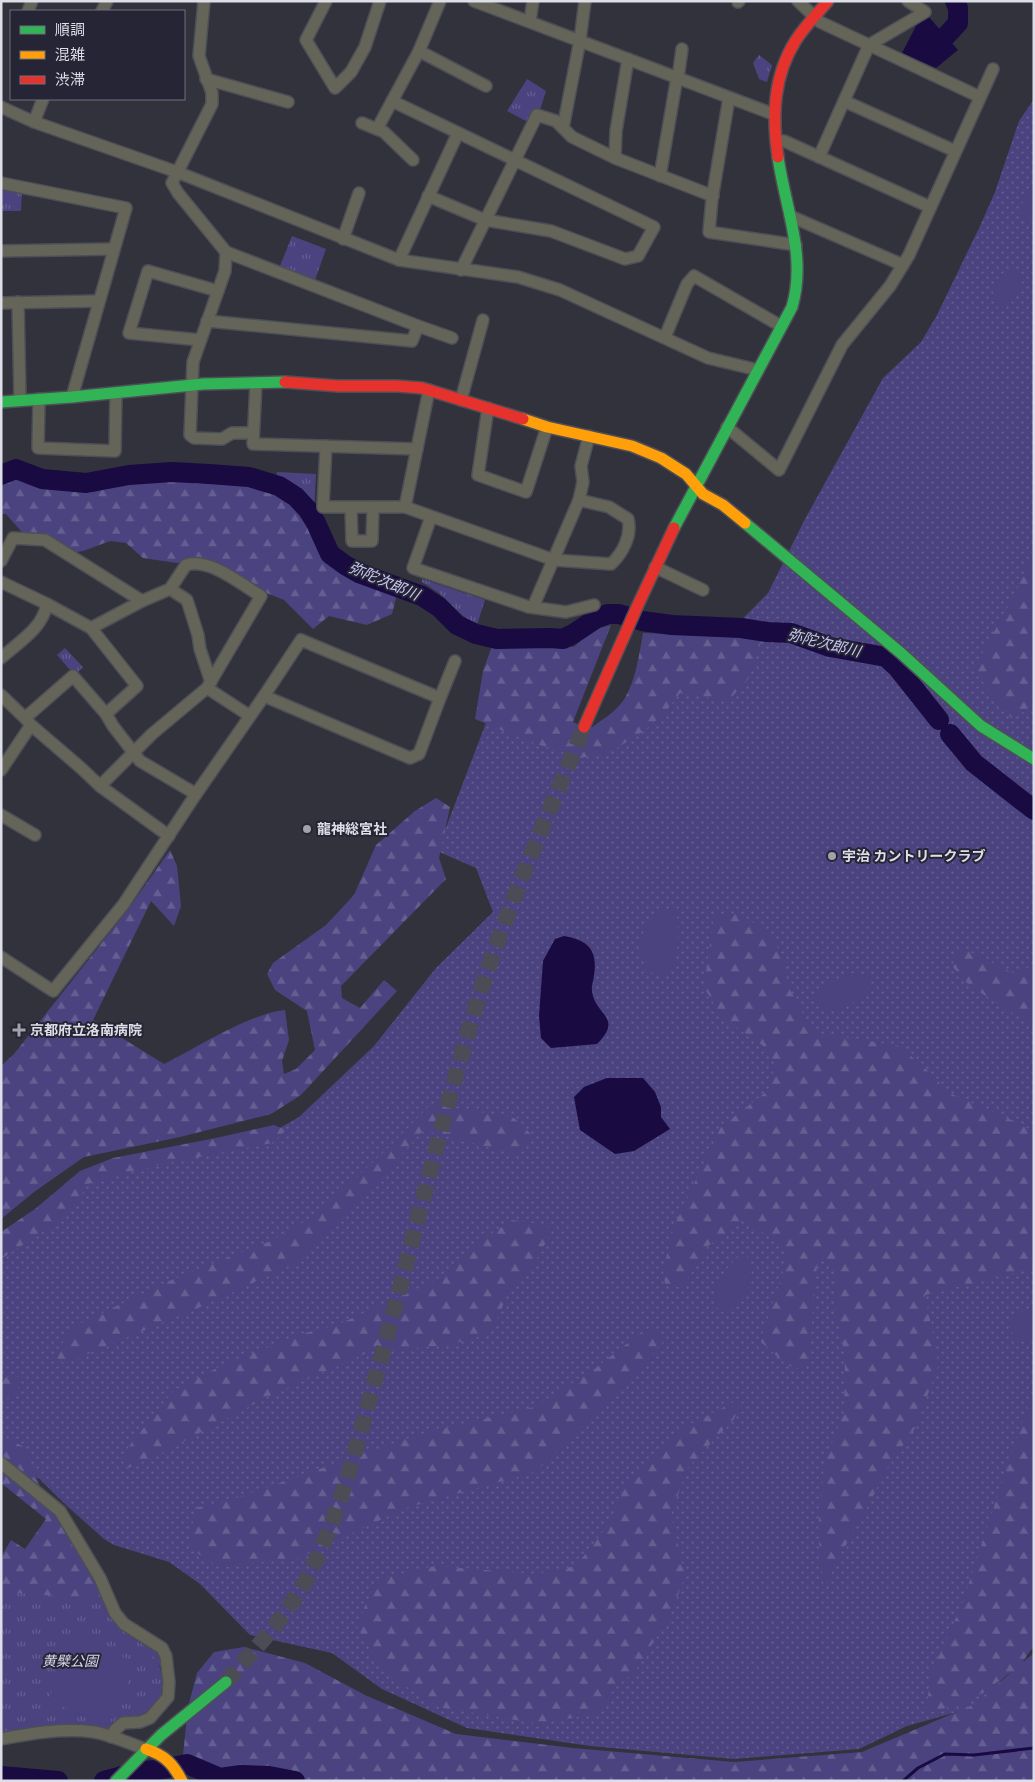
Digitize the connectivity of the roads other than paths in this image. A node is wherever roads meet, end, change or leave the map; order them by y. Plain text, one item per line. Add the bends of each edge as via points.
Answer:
1 (204, 1) edge
2 (326, 1) edge
3 (380, 1) edge
4 (440, 1) edge
5 (533, 1) edge
6 (585, 1) edge
7 (798, 1) edge
8 (828, 1) edge
9 (908, 1) edge
10 (481, 2) edge
11 (815, 17) junction
12 (530, 22) junction
13 (580, 40) junction
14 (869, 45) junction
15 (682, 49) dead end
16 (419, 51) junction
17 (628, 59) junction
18 (993, 69) dead end
19 (677, 78) junction
20 (206, 79) junction
21 (486, 86) dead end
22 (980, 97) junction
23 (729, 98) junction
24 (43, 100) edge
25 (392, 101) junction
26 (844, 101) junction
27 (288, 102) dead end
28 (1, 107) edge
29 (773, 114) junction
30 (34, 122) junction
31 (362, 123) dead end
32 (563, 128) junction
33 (378, 129) junction
34 (458, 133) junction
35 (776, 141) junction
36 (955, 151) junction
37 (819, 157) junction
38 (615, 158) junction
39 (413, 160) dead end
40 (515, 160) junction
41 (177, 172) junction
42 (660, 176) junction
43 (1, 183) edge
44 (359, 193) dead end
45 (428, 196) junction
46 (713, 196) junction
47 (930, 206) junction
48 (790, 216) junction
49 (485, 220) junction
50 (343, 239) junction
51 (796, 245) junction
52 (114, 249) junction
53 (1, 251) edge
54 (226, 252) junction
55 (399, 260) junction
56 (903, 265) junction
57 (461, 270) junction
58 (218, 291) junction
59 (99, 301) junction
60 (18, 302) junction
61 (1, 303) edge
62 (207, 320) junction
63 (483, 320) dead end
64 (418, 326) junction
65 (781, 326) junction
66 (665, 337) junction
67 (452, 338) dead end
68 (200, 340) junction
69 (758, 370) junction
70 (256, 382) junction
71 (190, 384) junction
72 (428, 390) junction
73 (116, 393) junction
74 (72, 397) junction
75 (20, 399) junction
76 (39, 399) junction
77 (461, 400) junction
78 (1, 402) edge
79 (488, 408) junction
80 (547, 427) junction
81 (727, 427) junction
82 (253, 433) junction
83 (589, 436) junction
84 (326, 446) junction
85 (417, 449) junction
86 (696, 485) junction
87 (579, 500) junction
88 (405, 507) junction
89 (351, 508) junction
90 (373, 508) junction
91 (432, 517) junction
92 (554, 560) junction
93 (1, 561) edge
94 (655, 567) junction
95 (1, 582) edge
96 (170, 589) junction
97 (702, 590) dead end
98 (142, 601) junction
99 (47, 604) junction
100 (594, 605) dead end
101 (533, 607) junction
102 (91, 628) junction
103 (1, 658) edge
104 (455, 661) dead end
105 (209, 685) junction
106 (1, 695) edge
107 (264, 696) junction
108 (440, 698) junction
109 (106, 714) junction
110 (250, 716) junction
111 (28, 722) junction
112 (584, 727) tunnel mouth
113 (134, 752) junction
114 (1034, 759) edge
115 (1, 770) edge
116 (100, 786) junction
117 (196, 794) junction
118 (1, 815) edge
119 (35, 835) dead end
120 (169, 836) junction
121 (1, 957) edge
122 (1, 1462) edge
123 (226, 1682) tunnel mouth
124 (111, 1737) junction
125 (1, 1739) edge
126 (146, 1749) junction
127 (116, 1781) edge
128 (182, 1781) edge

1 - 20 street via 199,56
2 - 3 street via 306,40 335,88 351,72 364,47
4 - 16 street
5 - 12 street
6 - 13 street
7 - 11 street
8 - 11 street
9 - 14 street via 925,12
10 - 12 street
11 - 14 street
11 - 29 street via 798,37 783,64 775,91
12 - 13 street
13 - 17 street
13 - 32 street
14 - 22 street
14 - 26 street
15 - 19 street
16 - 21 street
16 - 25 street
17 - 19 street
17 - 38 street via 616,131
18 - 22 street
19 - 23 street
19 - 42 street
20 - 27 street
20 - 41 street via 212,93 212,104
22 - 36 street
23 - 29 street
23 - 46 street
24 - 30 street
25 - 33 street
25 - 34 street
26 - 36 street
26 - 37 street
28 - 30 street
29 - 35 street
30 - 41 street
31 - 33 street
32 - 38 street via 572,137
32 - 40 street via 556,121 537,115
33 - 39 street
34 - 40 street
34 - 45 street
35 - 37 street via 784,141
35 - 48 street
36 - 47 street
37 - 47 street
38 - 42 street
40 - 49 street
40 - 49 street via 654,227 638,256 625,259 550,230
41 - 50 street
41 - 54 street via 172,183 178,193
42 - 46 street
43 - 52 street via 126,208
44 - 50 street
45 - 49 street
45 - 55 street
46 - 51 street via 709,232
47 - 56 street
48 - 51 street
48 - 56 street
49 - 57 street
50 - 55 street
51 - 65 street via 797,293
52 - 53 street
52 - 59 street
54 - 58 street via 225,271
54 - 64 street
55 - 57 street
56 - 81 street via 842,345 779,470
57 - 66 street via 518,277 560,290
58 - 62 street
58 - 68 street via 148,271 129,333
59 - 60 street
59 - 74 street
60 - 61 street
60 - 75 street
62 - 64 street via 412,341
62 - 68 street
63 - 77 street
64 - 67 street
65 - 66 street via 694,276 687,284
65 - 69 street
66 - 69 street via 708,358
68 - 71 street
69 - 81 street
70 - 71 street
70 - 72 street via 397,386
70 - 82 street
71 - 73 street
71 - 82 street via 190,435 222,439 232,433
72 - 77 street
72 - 85 street
73 - 74 street
73 - 76 street via 115,451 38,448
74 - 76 street
75 - 76 street
75 - 78 street
77 - 79 street
79 - 80 street
79 - 80 street via 478,475 526,492
80 - 83 street
81 - 86 street
82 - 84 street via 253,444
83 - 86 street via 632,446 661,458 686,474
83 - 87 street via 581,466 583,482
84 - 85 street
84 - 89 street via 324,506
85 - 88 street
86 - 94 street
86 - 114 street via 703,494 723,505 902,654 981,726
87 - 92 street
87 - 92 street via 609,507 628,519 631,529 619,557 611,564
88 - 90 street
88 - 91 street
89 - 90 street
89 - 90 street via 352,541 372,541
91 - 92 street
91 - 101 street via 413,568
92 - 101 street
93 - 98 street via 14,538 45,540
94 - 97 street
94 - 112 street
95 - 99 street
96 - 98 street
96 - 105 street via 186,600
96 - 105 street via 186,565 193,563 213,567 261,596
98 - 102 street
99 - 102 street
99 - 103 street via 40,623
100 - 101 street via 566,612
102 - 109 street via 138,686
104 - 108 street
105 - 110 street
105 - 113 street
106 - 111 street
107 - 108 street via 300,640
107 - 108 street via 410,758 419,754
107 - 110 street
109 - 111 street via 73,676
109 - 113 street
110 - 117 street
111 - 115 street
111 - 116 street
113 - 116 street
113 - 117 street via 140,760
116 - 120 street
117 - 120 street
118 - 119 street
120 - 121 street via 124,906 54,991
122 - 124 street via 60,1511 100,1578 115,1613 124,1624 162,1648 166,1656 168,1697 150,1718 124,1723
123 - 126 street
124 - 125 street via 71,1730
124 - 126 street
126 - 127 street
126 - 128 street via 170,1760

